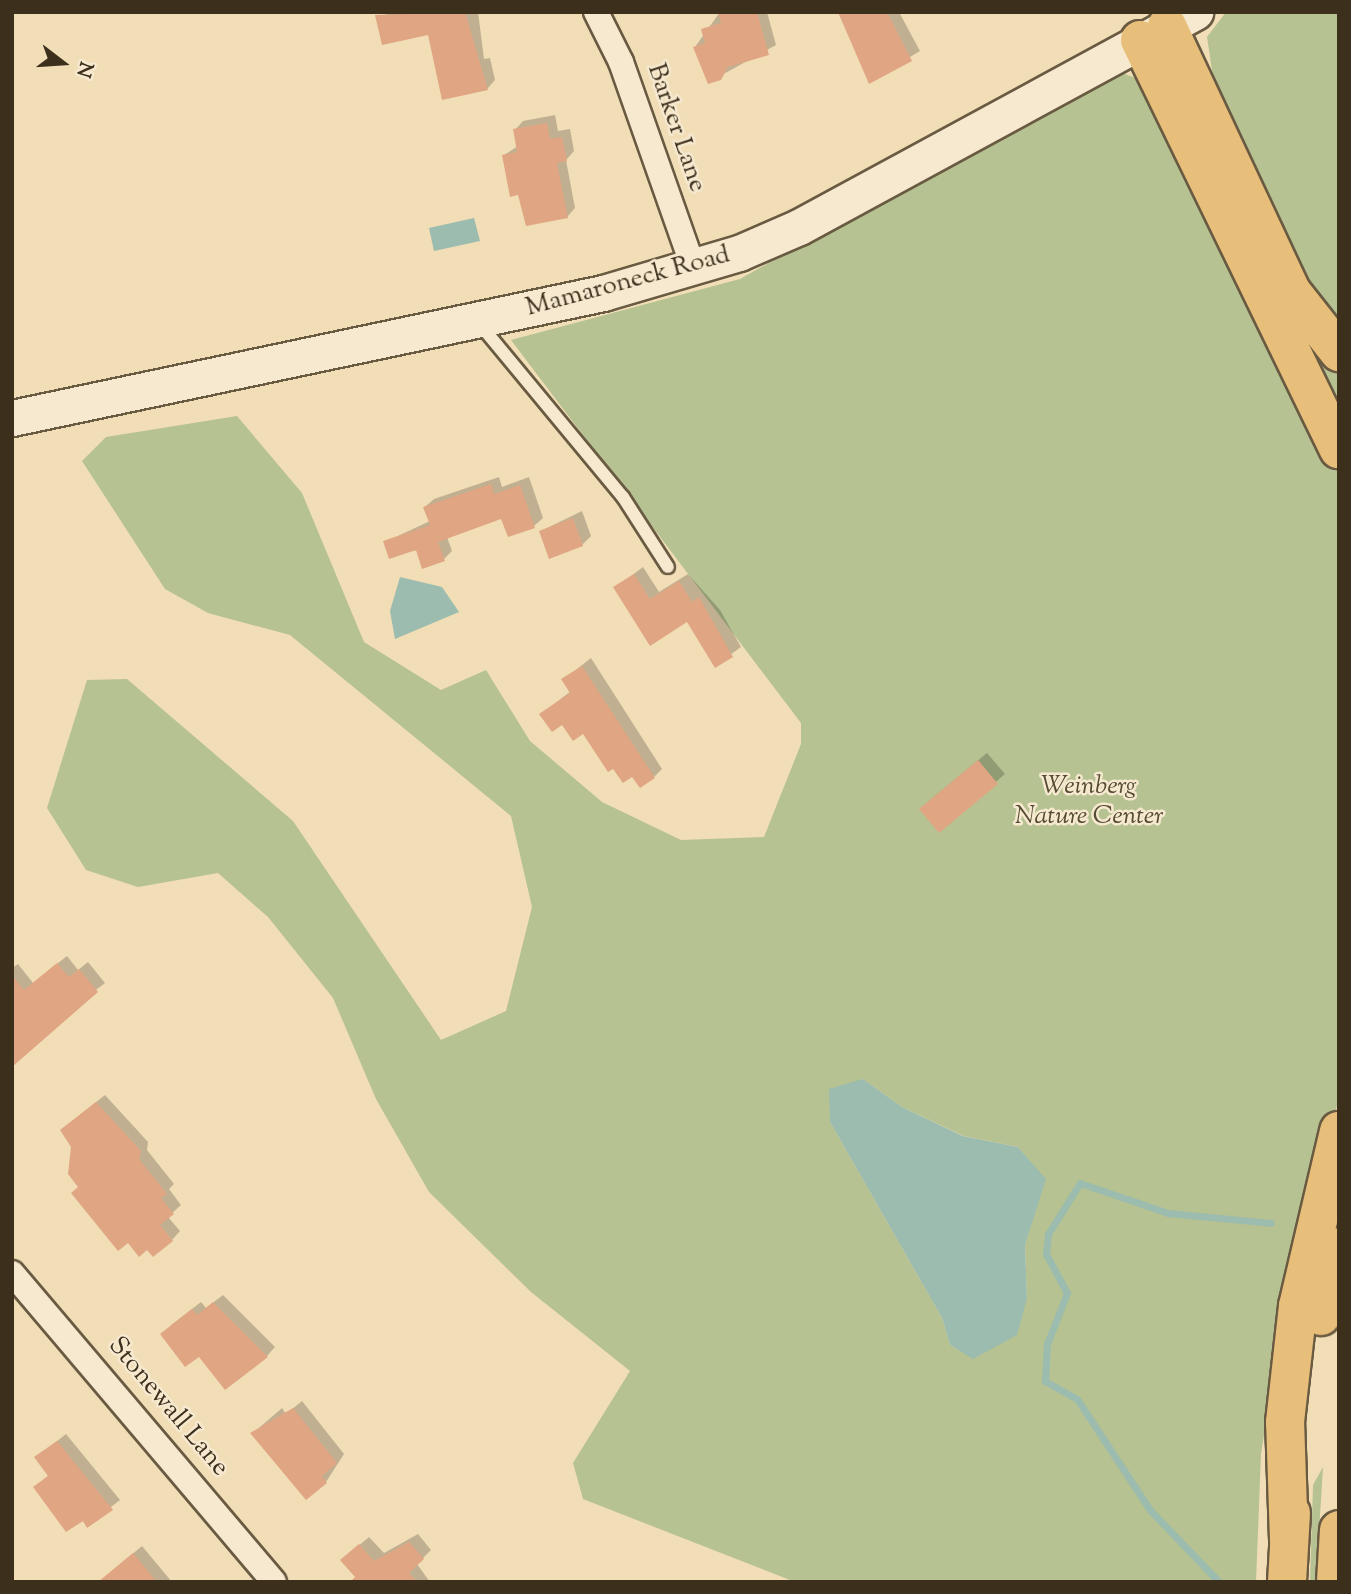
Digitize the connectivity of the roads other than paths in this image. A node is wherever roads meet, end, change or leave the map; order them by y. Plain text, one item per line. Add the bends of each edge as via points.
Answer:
1 (596, 12) edge
2 (1167, 26) edge
3 (693, 267) junction
4 (478, 321) junction
5 (1339, 352) edge
6 (12, 418) edge
7 (1339, 449) edge
8 (668, 567) dead end
9 (1339, 1131) edge
10 (1339, 1247) edge
11 (12, 1273) edge
12 (1339, 1530) edge
13 (1289, 1540) junction
14 (274, 1582) edge
15 (1287, 1582) edge
16 (1336, 1582) edge

1 - 3 street, Barker Lane via 621,62
2 - 3 street, Mamaroneck Road via 799,226
2 - 5 highway via 1296,300
2 - 7 highway
3 - 4 street, Mamaroneck Road
4 - 6 street, Mamaroneck Road
4 - 8 lane via 623,497
9 - 13 highway via 1298,1306 1285,1422
10 - 13 highway via 1310,1369
11 - 14 street, Stonewall Lane
12 - 16 highway
13 - 15 highway

